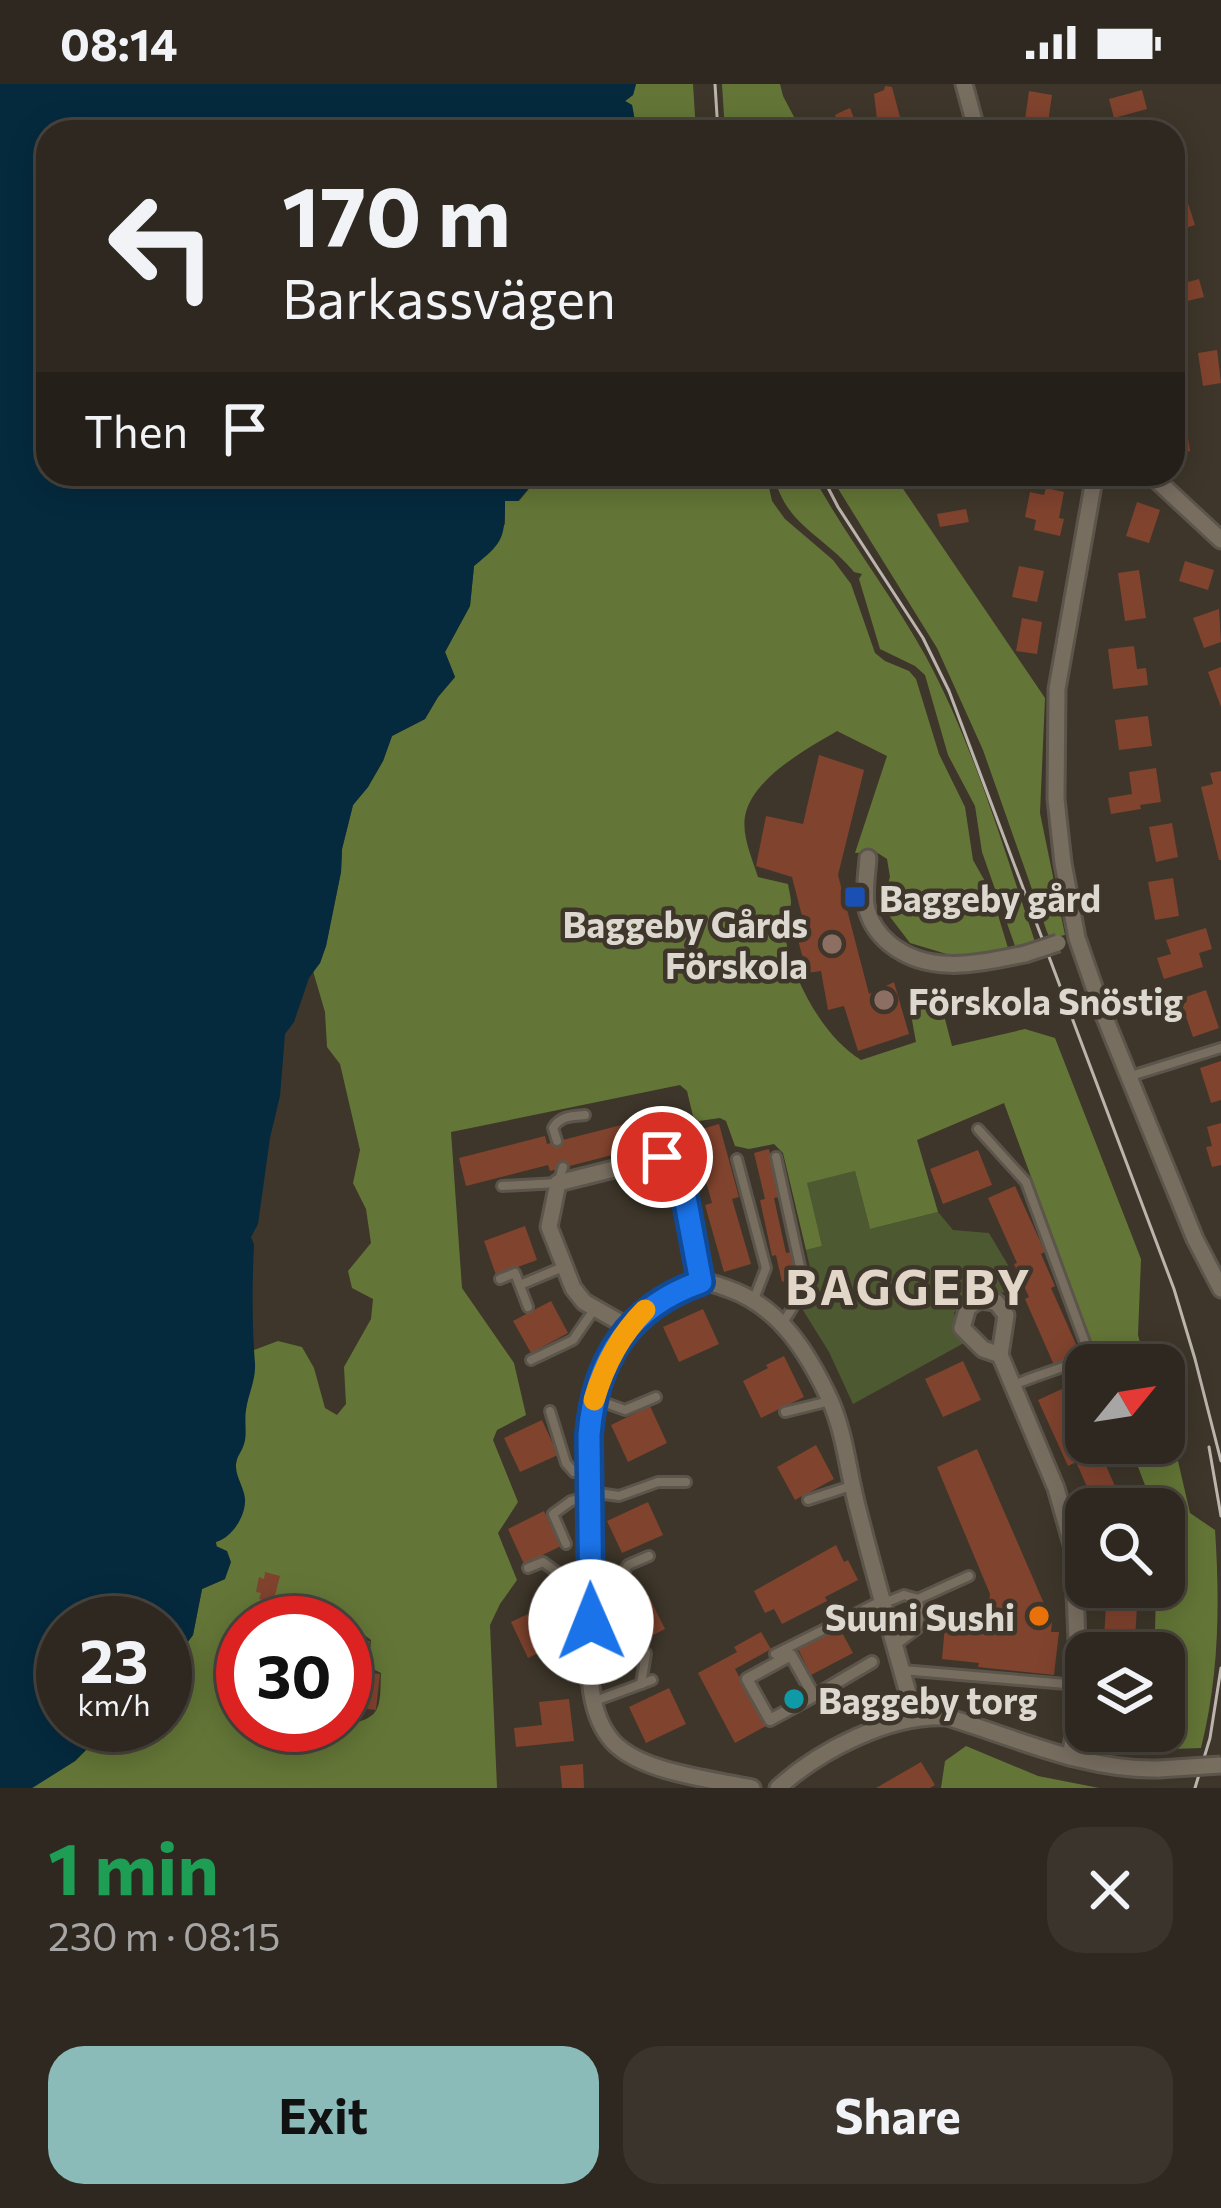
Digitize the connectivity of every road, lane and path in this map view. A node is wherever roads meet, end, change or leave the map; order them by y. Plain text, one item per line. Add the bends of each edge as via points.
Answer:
1 (964, 84) edge
2 (974, 120) edge
3 (1093, 486) edge
4 (1163, 486) edge
5 (1221, 541) edge
6 (868, 858) dead end
7 (1077, 938) junction
8 (1221, 1048) edge
9 (1130, 1077) junction
10 (585, 1115) dead end
11 (978, 1130) dead end
12 (556, 1141) dead end
13 (776, 1157) dead end
14 (737, 1159) dead end
15 (560, 1175) junction
16 (502, 1186) dead end
17 (565, 1267) junction
18 (500, 1279) dead end
19 (701, 1282) junction
20 (520, 1285) junction
21 (1221, 1289) edge
22 (754, 1299) junction
23 (528, 1306) dead end
24 (594, 1309) junction
25 (783, 1324) junction
26 (628, 1327) junction
27 (1000, 1354) dead end
28 (531, 1360) dead end
29 (1013, 1385) junction
30 (656, 1397) dead end
31 (594, 1398) junction
32 (830, 1401) junction
33 (550, 1411) dead end
34 (785, 1412) dead end
35 (588, 1473) junction
36 (686, 1482) dead end
37 (851, 1486) junction
38 (588, 1495) junction
39 (808, 1500) dead end
40 (566, 1544) dead end
41 (649, 1556) dead end
42 (528, 1568) dead end
43 (591, 1573) junction
44 (969, 1576) dead end
45 (561, 1583) junction
46 (613, 1592) junction
47 (591, 1596) junction
48 (627, 1598) dead end
49 (918, 1599) junction
50 (881, 1601) junction
51 (567, 1622) dead end
52 (1078, 1632) edge
53 (896, 1645) junction
54 (646, 1653) dead end
55 (775, 1654) dead end
56 (872, 1662) dead end
57 (902, 1670) junction
58 (652, 1680) dead end
59 (641, 1684) junction
60 (1065, 1684) edge
61 (814, 1696) junction
62 (593, 1701) junction
63 (914, 1718) junction
64 (1071, 1752) edge
65 (1070, 1757) junction
66 (1221, 1766) edge
67 (752, 1788) edge
68 (778, 1788) edge

1 - 2 street
3 - 7 street via 1054,746
4 - 5 street
6 - 7 street, bridge via 865,901 878,932 929,964 1025,954
7 - 9 street
8 - 9 lane
9 - 21 street
10 - 12 lane via 556,1122
11 - 29 lane via 1026,1182 1090,1356
13 - 25 lane via 803,1280
14 - 22 lane via 766,1268
15 - 16 lane
15 - 17 street via 548,1218
15 - 19 street via 662,1157 674,1162
17 - 20 lane
17 - 24 street
18 - 20 lane via 515,1273
19 - 22 street
19 - 26 street via 647,1308
20 - 23 lane
22 - 25 street
24 - 26 street
24 - 28 lane via 573,1340
25 - 32 street
26 - 31 street
27 - 29 street
29 - 52 street via 1071,1540
30 - 31 lane via 626,1410
31 - 35 street
32 - 34 lane
32 - 37 street
33 - 35 lane via 566,1463
35 - 38 street
36 - 38 lane
37 - 39 lane
37 - 50 street
38 - 40 lane via 553,1514
38 - 43 street
41 - 46 lane via 628,1565
42 - 45 lane via 543,1562
43 - 45 lane
43 - 47 street
44 - 49 lane
45 - 51 lane
46 - 47 lane
46 - 48 lane
47 - 62 street
49 - 50 lane
49 - 53 lane via 917,1629
50 - 53 street
50 - 55 lane
53 - 57 street
54 - 59 lane
56 - 61 street
57 - 60 lane
57 - 63 street
58 - 59 lane
59 - 62 lane
61 - 61 street via 770,1720 747,1679 791,1655
62 - 67 street via 627,1756
63 - 65 street via 947,1717
63 - 68 street via 847,1744
64 - 65 street
65 - 66 street, bridge via 1116,1767

